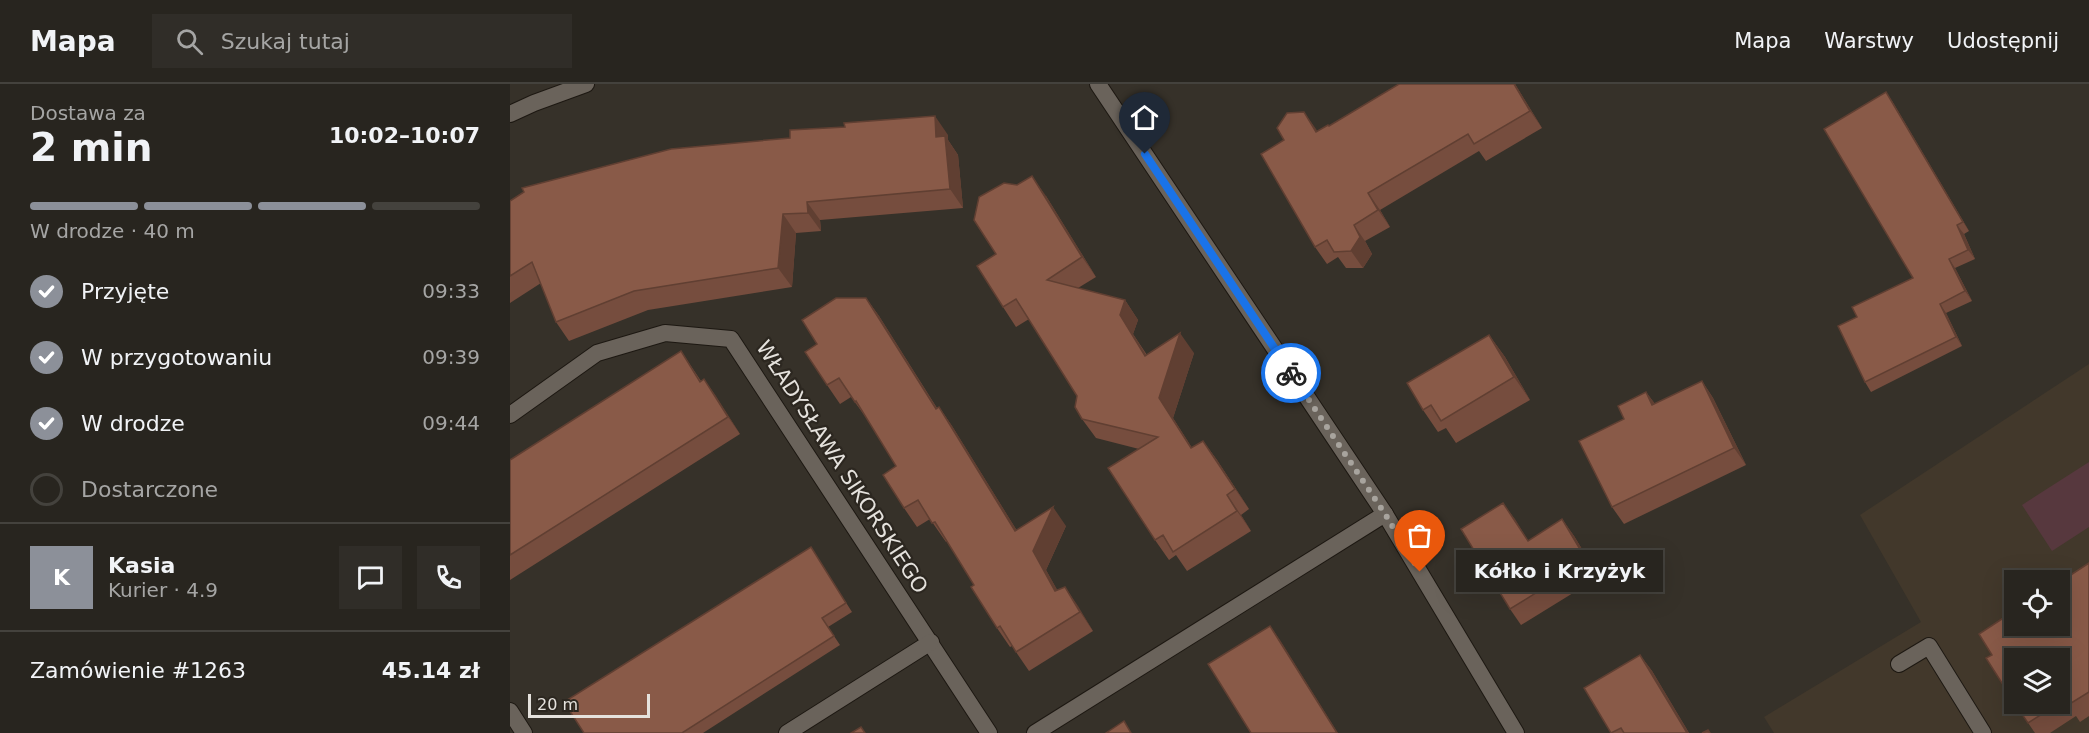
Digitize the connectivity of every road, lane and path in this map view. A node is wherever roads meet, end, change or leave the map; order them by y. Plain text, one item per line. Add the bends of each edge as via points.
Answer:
1 (586, 84) edge
2 (1098, 84) edge
3 (510, 114) edge
4 (510, 415) edge
5 (1385, 514) junction
6 (931, 642) junction
7 (1899, 664) dead end
8 (510, 711) edge
9 (524, 733) edge
10 (787, 733) edge
11 (989, 733) edge
12 (1035, 733) edge
13 (1516, 733) edge
14 (1983, 733) edge

1 - 3 street
2 - 5 street
4 - 6 street, WŁADYSŁAWA SIKORSKIEGO via 597,353 665,333 731,339
5 - 12 street
5 - 13 street
6 - 10 street
6 - 11 street, WŁADYSŁAWA SIKORSKIEGO
7 - 14 street via 1929,646
8 - 9 street

